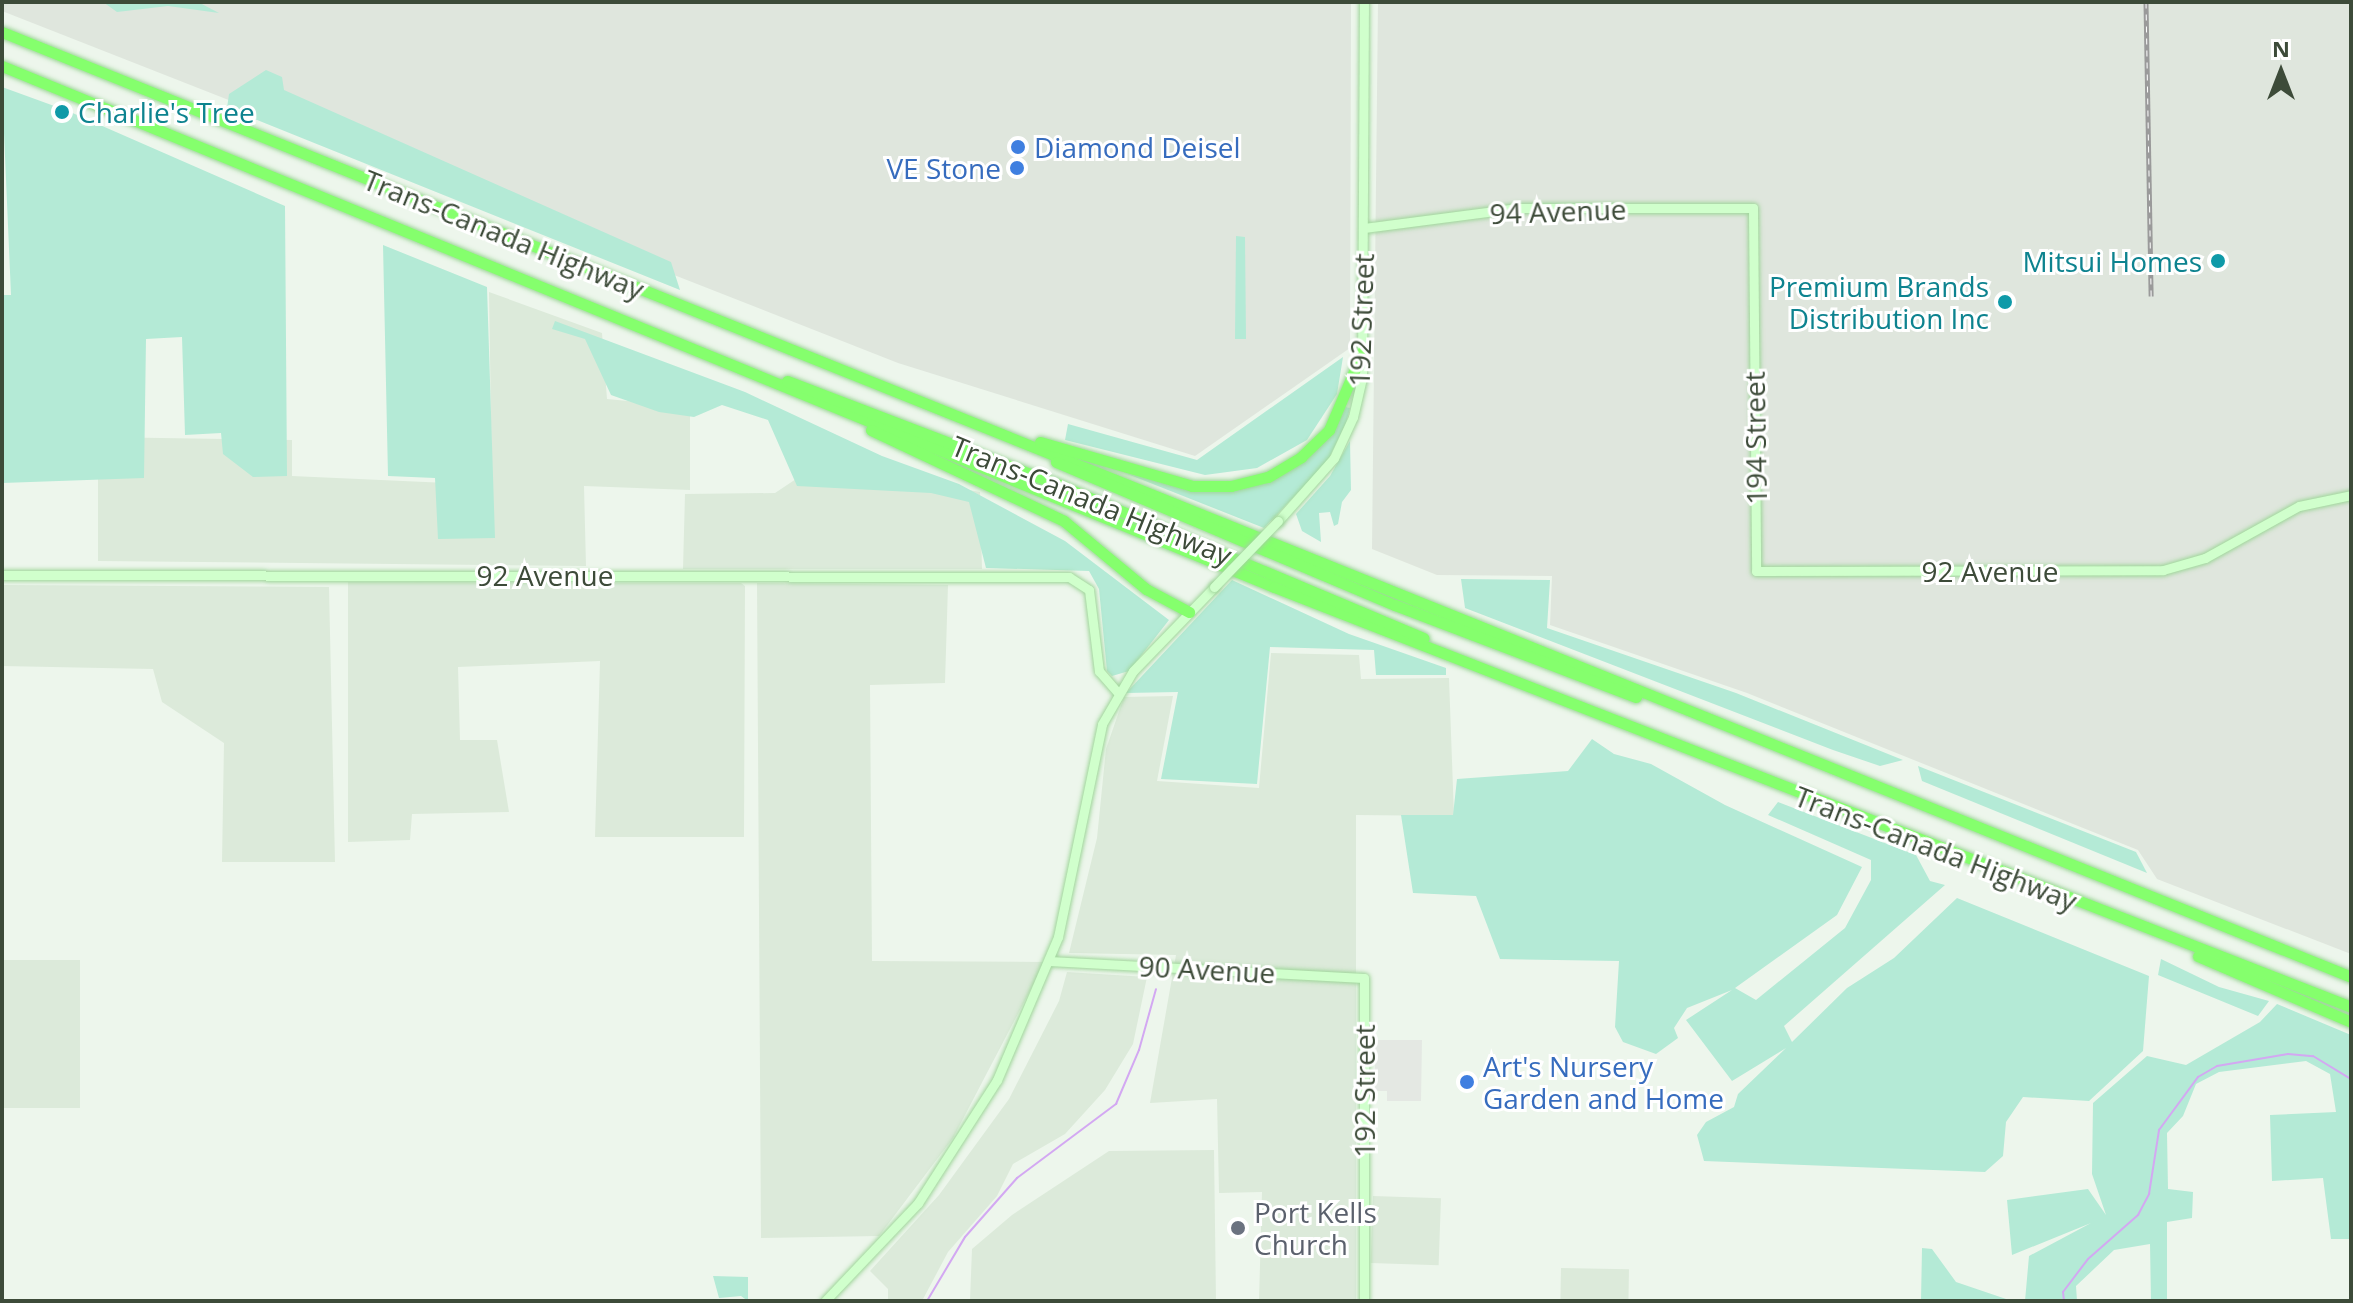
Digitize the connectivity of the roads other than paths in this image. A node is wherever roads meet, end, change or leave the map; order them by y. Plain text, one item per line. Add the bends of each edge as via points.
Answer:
1 (1364, 2) edge
2 (2, 32) edge
3 (2, 66) edge
4 (1753, 208) joint
5 (1364, 228) junction
6 (655, 333) junction
7 (1364, 348) junction
8 (840, 411) junction
9 (973, 423) junction
10 (2351, 495) edge
11 (1756, 571) joint
12 (2, 575) edge
13 (1189, 612) junction
14 (1523, 683) junction
15 (1117, 692) junction
16 (2125, 922) junction
17 (1049, 961) junction
18 (2351, 977) edge
19 (1364, 978) joint
20 (2351, 1007) edge
21 (2351, 1022) edge
22 (825, 1301) edge
23 (1364, 1301) edge

1 - 5 street, 192 Street
2 - 9 highway, Trans-Canada Highway
3 - 6 highway, Trans-Canada Highway
4 - 5 street, 94 Avenue via 1518,208
4 - 11 street, 194 Street
5 - 7 street, 192 Street
6 - 8 highway, Trans-Canada Highway
6 - 14 highway, Trans-Canada Highway via 1064,487
7 - 9 highway via 1329,430 1301,457 1268,477 1231,486 1192,486
7 - 13 street, 192 Street, bridge via 1359,399 1345,439 1319,477
8 - 13 highway via 1064,521 1146,589
8 - 14 highway, Trans-Canada Highway
9 - 18 highway, Trans-Canada Highway
10 - 11 street, 92 Avenue via 2299,506 2187,565 2148,571
12 - 15 street, 92 Avenue via 1069,577 1086,583 1099,671
13 - 15 street, 192 Street
14 - 16 highway, Trans-Canada Highway
15 - 17 street, 192 Street via 1097,736 1069,896
16 - 20 highway, Trans-Canada Highway
16 - 21 highway
17 - 19 street, 90 Avenue
17 - 22 street, 192 Street via 1016,1043 954,1152 904,1219
19 - 23 street, 192 Street

